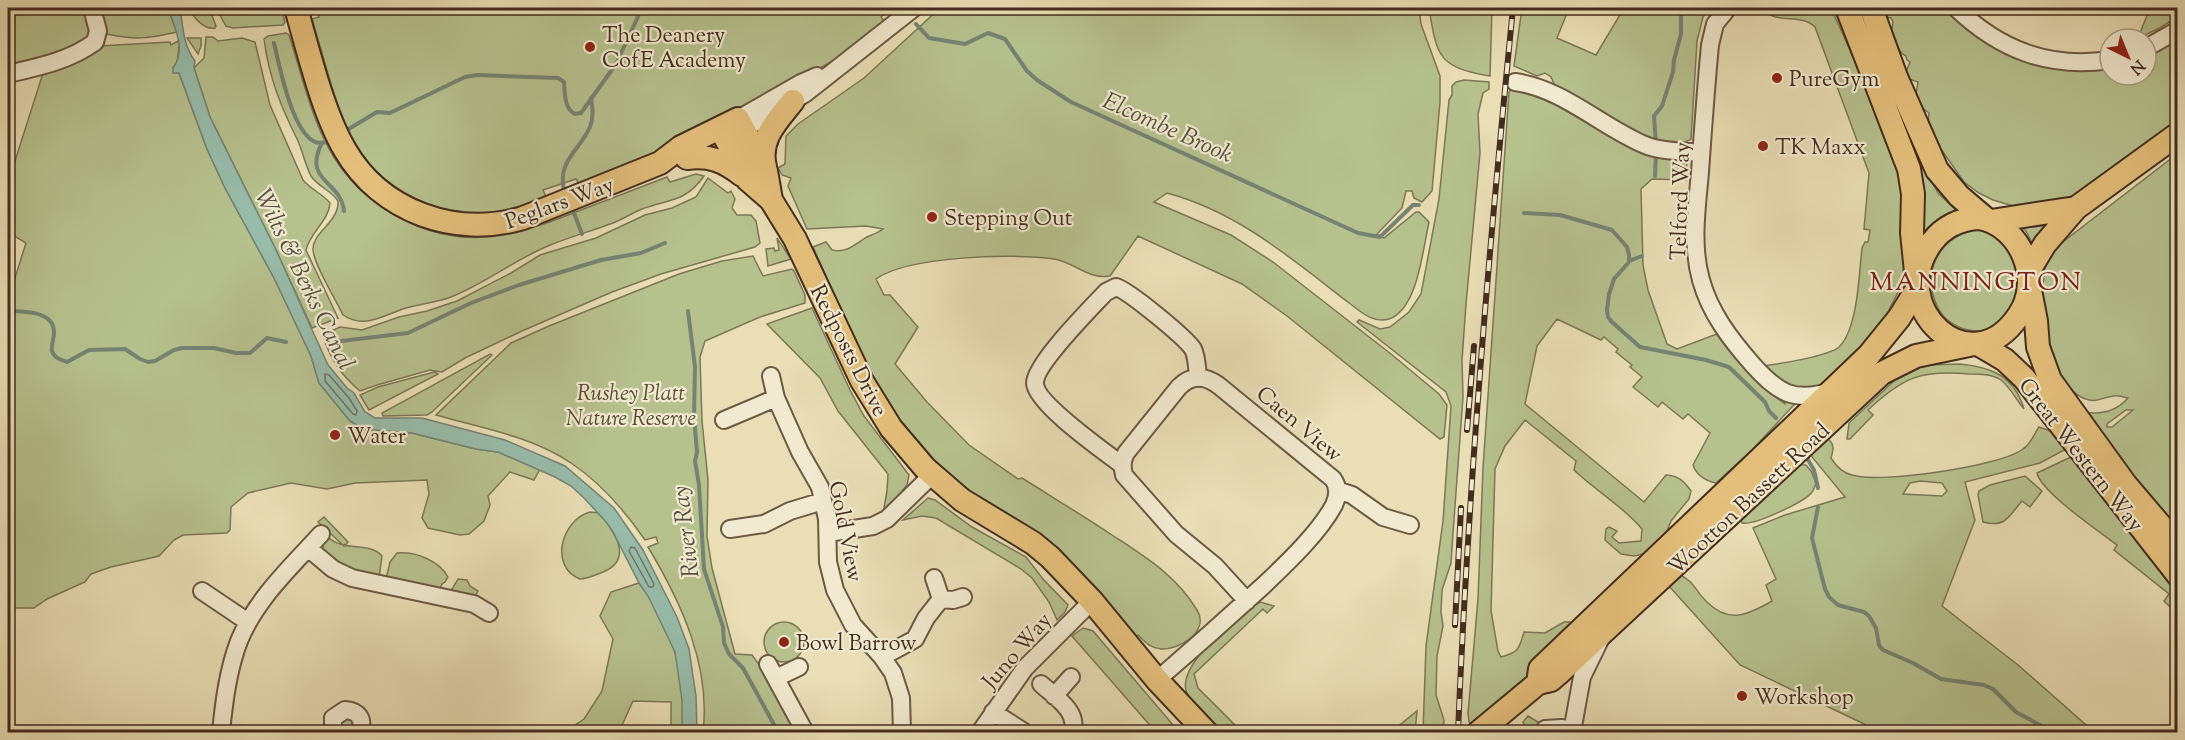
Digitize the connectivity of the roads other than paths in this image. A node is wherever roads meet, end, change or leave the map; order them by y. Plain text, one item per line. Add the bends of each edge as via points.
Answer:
1 (92, 8) edge
2 (296, 8) edge
3 (914, 8) edge
4 (1728, 8) edge
5 (1838, 8) edge
6 (1847, 8) edge
7 (1871, 8) edge
8 (1956, 8) edge
9 (2178, 30) edge
10 (2158, 41) edge
11 (1860, 45) junction
12 (2098, 61) edge
13 (834, 69) junction
14 (8, 74) edge
15 (1515, 82) dead end
16 (794, 101) junction
17 (732, 129) junction
18 (2178, 134) edge
19 (1701, 153) junction
20 (687, 158) junction
21 (660, 163) junction
22 (757, 175) junction
23 (2076, 208) junction
24 (1988, 220) junction
25 (2028, 278) junction
26 (1917, 285) junction
27 (1976, 344) junction
28 (771, 376) dead end
29 (1198, 377) junction
30 (1834, 390) junction
31 (776, 398) junction
32 (727, 414) dead end
33 (1122, 465) junction
34 (932, 474) junction
35 (1337, 490) junction
36 (823, 501) junction
37 (1410, 525) dead end
38 (730, 529) dead end
39 (828, 533) junction
40 (321, 534) dead end
41 (2178, 546) edge
42 (308, 548) junction
43 (2178, 575) edge
44 (934, 578) dead end
45 (212, 593) dead end
46 (963, 597) dead end
47 (941, 599) junction
48 (1092, 601) junction
49 (1247, 601) junction
50 (489, 613) dead end
51 (248, 622) junction
52 (1605, 632) junction
53 (882, 657) junction
54 (799, 667) dead end
55 (1071, 677) dead end
56 (1157, 680) junction
57 (1538, 683) junction
58 (1041, 684) dead end
59 (1054, 696) junction
60 (993, 712) junction
61 (221, 732) edge
62 (333, 732) edge
63 (360, 732) edge
64 (805, 732) edge
65 (902, 732) edge
66 (980, 732) edge
67 (1023, 732) edge
68 (1072, 732) edge
69 (1206, 732) edge
70 (1479, 732) edge
71 (1546, 732) edge
72 (1572, 732) edge

1 - 14 street via 98,31 95,42 58,61
2 - 21 main road, Peglars Way via 334,130 344,150 378,189 425,216 470,226 513,221
3 - 13 street
4 - 19 street, Telford Way via 1717,19 1711,38
5 - 11 street
6 - 11 main road
7 - 24 main road via 1937,170 1959,196
8 - 12 street via 1995,39 2020,51 2065,62
9 - 10 street
11 - 26 main road via 1909,169
13 - 16 street
13 - 17 street via 801,83
15 - 19 street via 1551,92 1640,142 1656,148
16 - 17 street
16 - 22 main road via 766,137
17 - 20 main road, Peglars Way
17 - 21 main road, Peglars Way via 678,149
17 - 22 main road, Redposts Drive
18 - 23 main road
19 - 30 street, Telford Way via 1696,247 1701,279 1712,308 1731,339 1781,392 1804,397
20 - 21 main road, Peglars Way
20 - 22 main road via 716,158
22 - 34 main road, Redposts Drive via 802,253 875,405
23 - 24 main road
23 - 25 main road via 2045,244
24 - 25 main road via 2015,239 2023,253
24 - 26 main road via 1962,221 1940,233 1925,252
25 - 27 main road via 2026,302 2013,324 1998,337
25 - 41 main road, Great Western Way via 2038,347 2050,380 2126,485
26 - 27 main road via 1923,309 1939,331 1954,340
26 - 30 main road, Wootton Bassett Road via 1883,339
27 - 43 main road, Great Western Way via 2005,360 2024,378
27 - 52 main road, Wootton Bassett Road via 1916,356 1882,373
28 - 31 street, Gold View
29 - 33 street via 1179,387 1126,453
29 - 33 street via 1195,354 1187,342 1132,296 1116,287 1106,291 1039,370 1035,382 1052,409
29 - 35 street, Caen View via 1210,379 1243,405 1333,479
30 - 57 main road, Wootton Bassett Road via 1540,669
31 - 32 street
31 - 36 street, Gold View
33 - 49 street via 1124,475 1165,522 1215,566
34 - 39 street via 883,522
34 - 48 main road, Redposts Drive via 974,508 1039,547
35 - 37 street via 1352,495 1383,516
35 - 49 street, Caen View via 1328,514 1294,556
36 - 38 street via 764,524
36 - 39 street, Gold View
39 - 53 street, Gold View via 828,562 838,598 853,626
40 - 42 street
42 - 50 street via 333,569 352,578 480,599
42 - 51 street via 274,585
44 - 47 street
45 - 51 street
46 - 47 street
47 - 53 street via 915,639
48 - 56 main road, Redposts Drive
48 - 60 street, Juno Way via 1035,657
49 - 56 street, Caen View
51 - 61 street via 235,652
52 - 57 main road, Wootton Bassett Road via 1551,680
52 - 72 street via 1582,677
53 - 65 street, Gold View via 899,690
54 - 64 street via 772,671
55 - 59 street
56 - 69 main road, Redposts Drive
57 - 70 main road, Wootton Bassett Road
58 - 59 street
59 - 68 street via 1072,715
60 - 66 street, Juno Way
60 - 67 street
62 - 63 street via 333,718 352,710 361,717
71 - 72 street via 1545,729 1562,728

